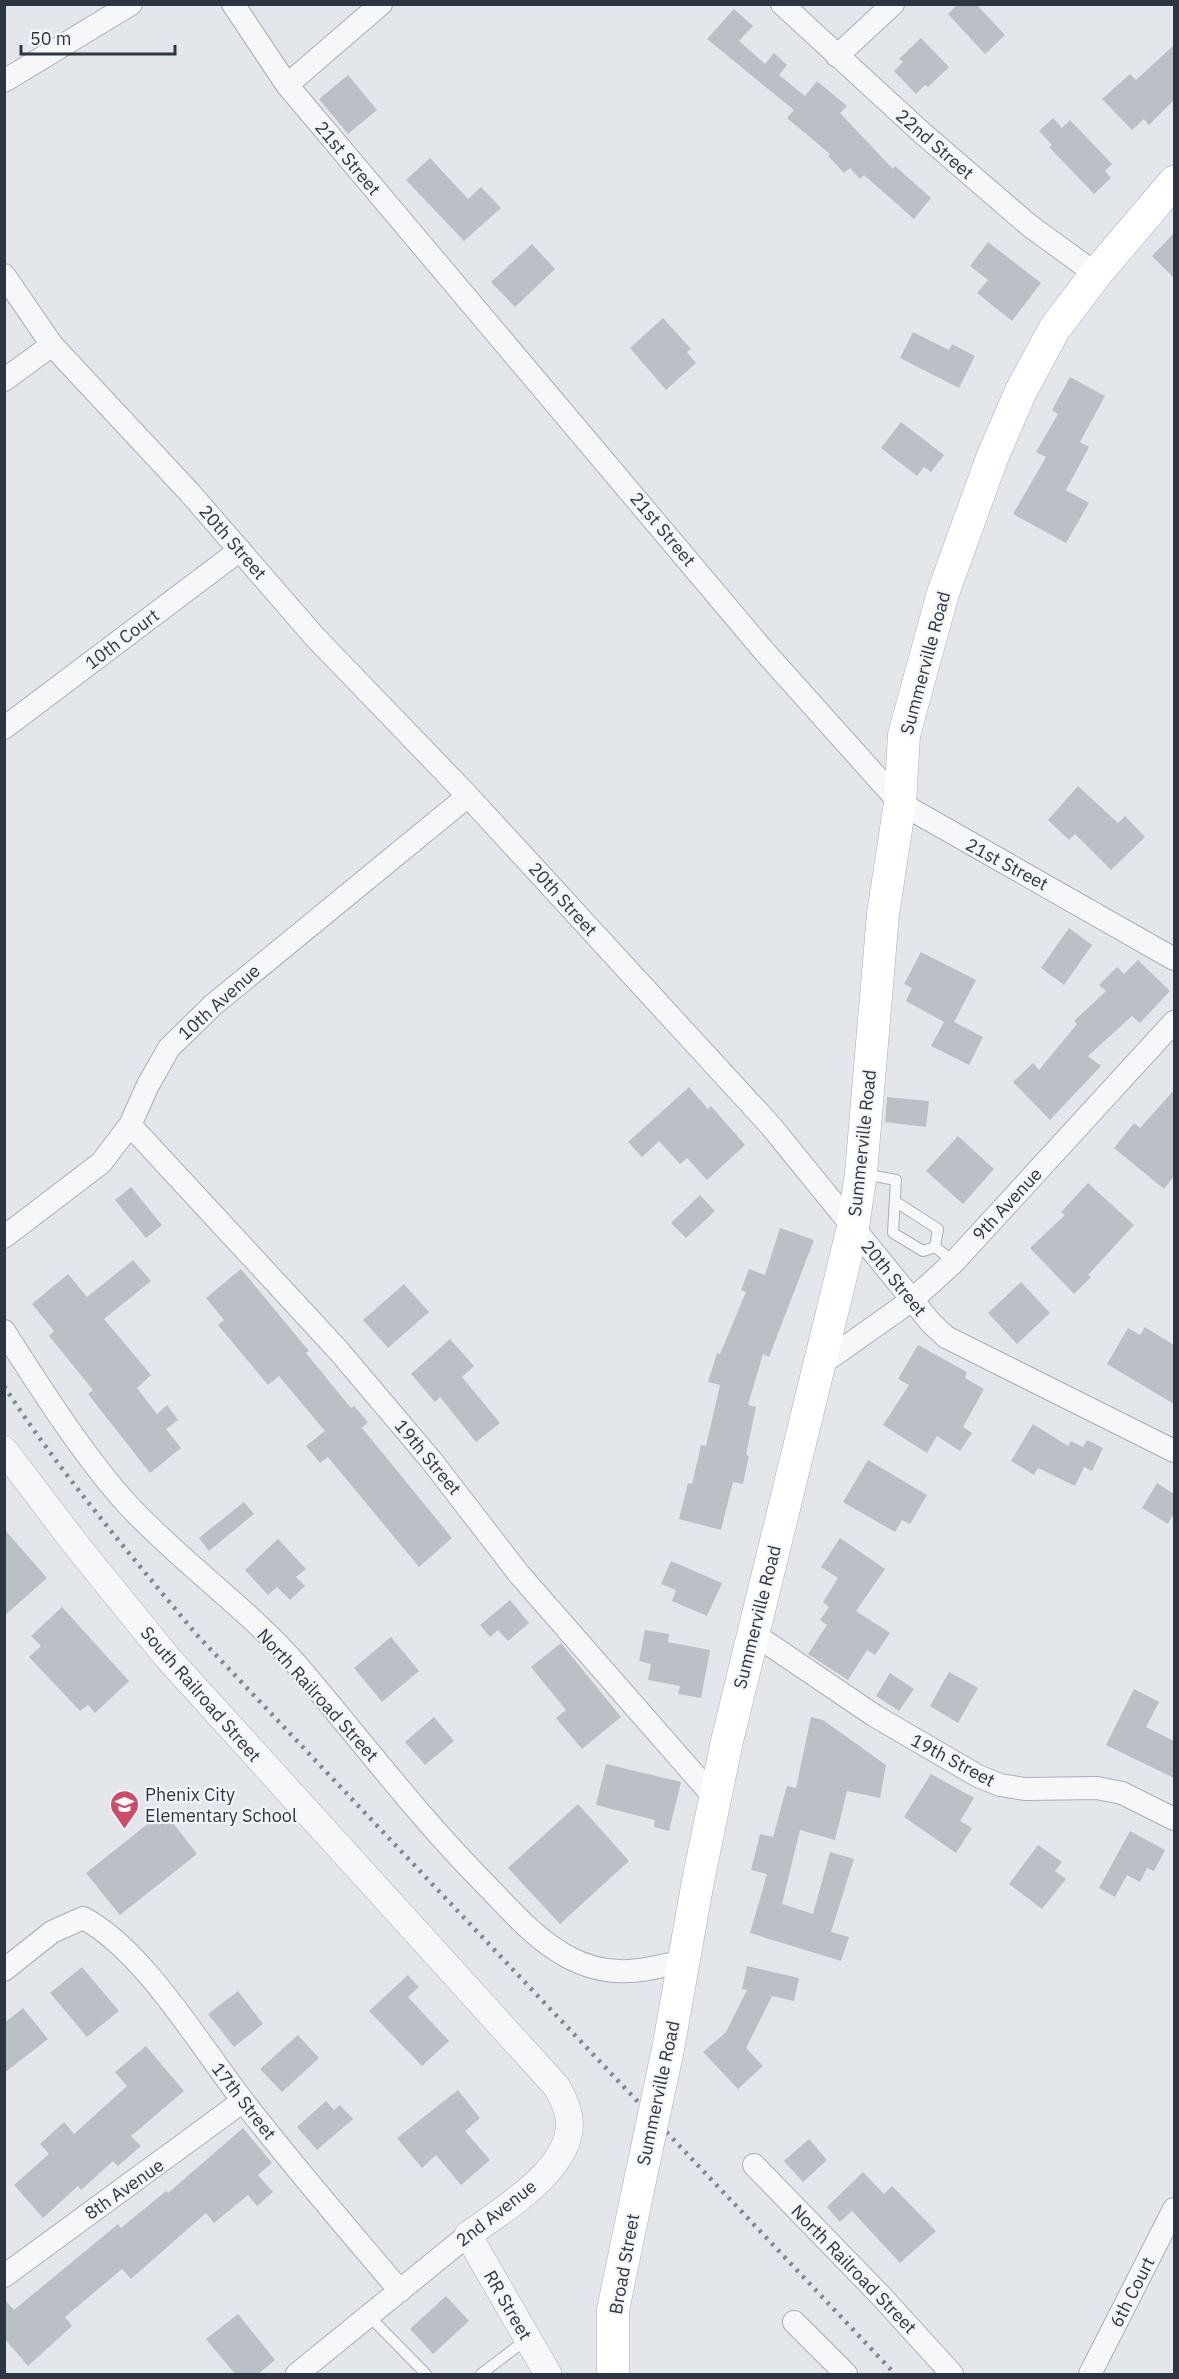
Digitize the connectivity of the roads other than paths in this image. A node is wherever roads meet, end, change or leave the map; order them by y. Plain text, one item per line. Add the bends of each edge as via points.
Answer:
1 (131, 4) edge
2 (233, 4) edge
3 (381, 4) edge
4 (782, 4) edge
5 (893, 4) edge
6 (837, 56) junction
7 (4, 81) edge
8 (287, 85) junction
9 (1174, 182) edge
10 (1096, 274) junction
11 (4, 275) edge
12 (52, 345) junction
13 (4, 380) edge
14 (240, 550) junction
15 (4, 728) edge
16 (468, 796) junction
17 (900, 803) junction
18 (1174, 958) edge
19 (1174, 1022) edge
20 (130, 1125) junction
21 (861, 1173) junction
22 (896, 1202) junction
23 (853, 1227) junction
24 (4, 1237) edge
25 (935, 1247) junction
26 (954, 1262) junction
27 (912, 1300) junction
28 (4, 1331) edge
29 (820, 1365) junction
30 (4, 1450) edge
31 (1174, 1451) edge
32 (754, 1634) junction
33 (714, 1797) junction
34 (1174, 1819) edge
35 (683, 1961) junction
36 (4, 1970) edge
37 (558, 2087) joint
38 (243, 2101) junction
39 (754, 2165) dead end
40 (638, 2190) joint
41 (1174, 2209) edge
42 (468, 2235) junction
43 (4, 2276) edge
44 (400, 2291) junction
45 (369, 2316) junction
46 (794, 2322) dead end
47 (528, 2339) junction
48 (297, 2374) edge
49 (426, 2374) edge
50 (481, 2374) edge
51 (548, 2374) edge
52 (613, 2374) edge
53 (846, 2374) edge
54 (952, 2374) edge
55 (1090, 2374) edge

1 - 7 street
2 - 8 street, 21st Street
3 - 8 street
4 - 6 street, 22nd Street
5 - 6 street
6 - 10 street, 22nd Street via 1030,226
8 - 17 street, 21st Street via 764,651
9 - 10 main road, Summerville Road
10 - 17 main road, Summerville Road via 1055,328 1021,391 992,458 922,664 904,735
11 - 12 street, 20th Street
12 - 13 street
12 - 14 street, 20th Street
14 - 15 street, 10th Court
14 - 16 street, 20th Street via 354,680
16 - 20 street, 10th Avenue via 213,1005 169,1048
16 - 23 street, 20th Street via 770,1125
17 - 18 street, 21st Street
17 - 21 main road, Summerville Road via 883,914
19 - 26 street, 9th Avenue
20 - 24 street, 10th Avenue via 101,1163
20 - 33 street, 19th Street via 338,1350 438,1468 519,1574
21 - 22 lane via 896,1180
21 - 23 main road, Summerville Road
22 - 25 lane via 938,1229
22 - 25 lane via 893,1233 923,1251
23 - 27 street, 20th Street
23 - 29 main road, Summerville Road
25 - 26 lane
26 - 27 street, 9th Avenue
27 - 29 street, 9th Avenue
27 - 31 street, 20th Street via 946,1336
28 - 35 street, North Railroad Street via 82,1446 127,1504 294,1662 427,1821 527,1927 566,1956 588,1967 614,1973
29 - 32 main road, Summerville Road
30 - 37 street, South Railroad Street via 167,1657
32 - 33 main road, Summerville Road
32 - 34 street, 19th Street via 875,1716 978,1776 1017,1788 1097,1788 1122,1793
33 - 35 main road, Summerville Road
35 - 40 main road, Summerville Road, bridge
36 - 38 street, 17th Street via 52,1932 83,1918 105,1930 149,1976
37 - 42 street, 2nd Avenue via 569,2114 566,2143 535,2185
38 - 43 street, 8th Avenue
38 - 44 street, 17th Street
39 - 54 street, North Railroad Street
40 - 52 main road, Broad Street via 613,2310
41 - 55 street, 6th Court
42 - 44 street, 2nd Avenue
42 - 47 street, RR Street
44 - 45 street, 2nd Avenue
45 - 48 street, 2nd Avenue
45 - 49 lane
46 - 53 street
47 - 50 lane
47 - 51 street, RR Street

